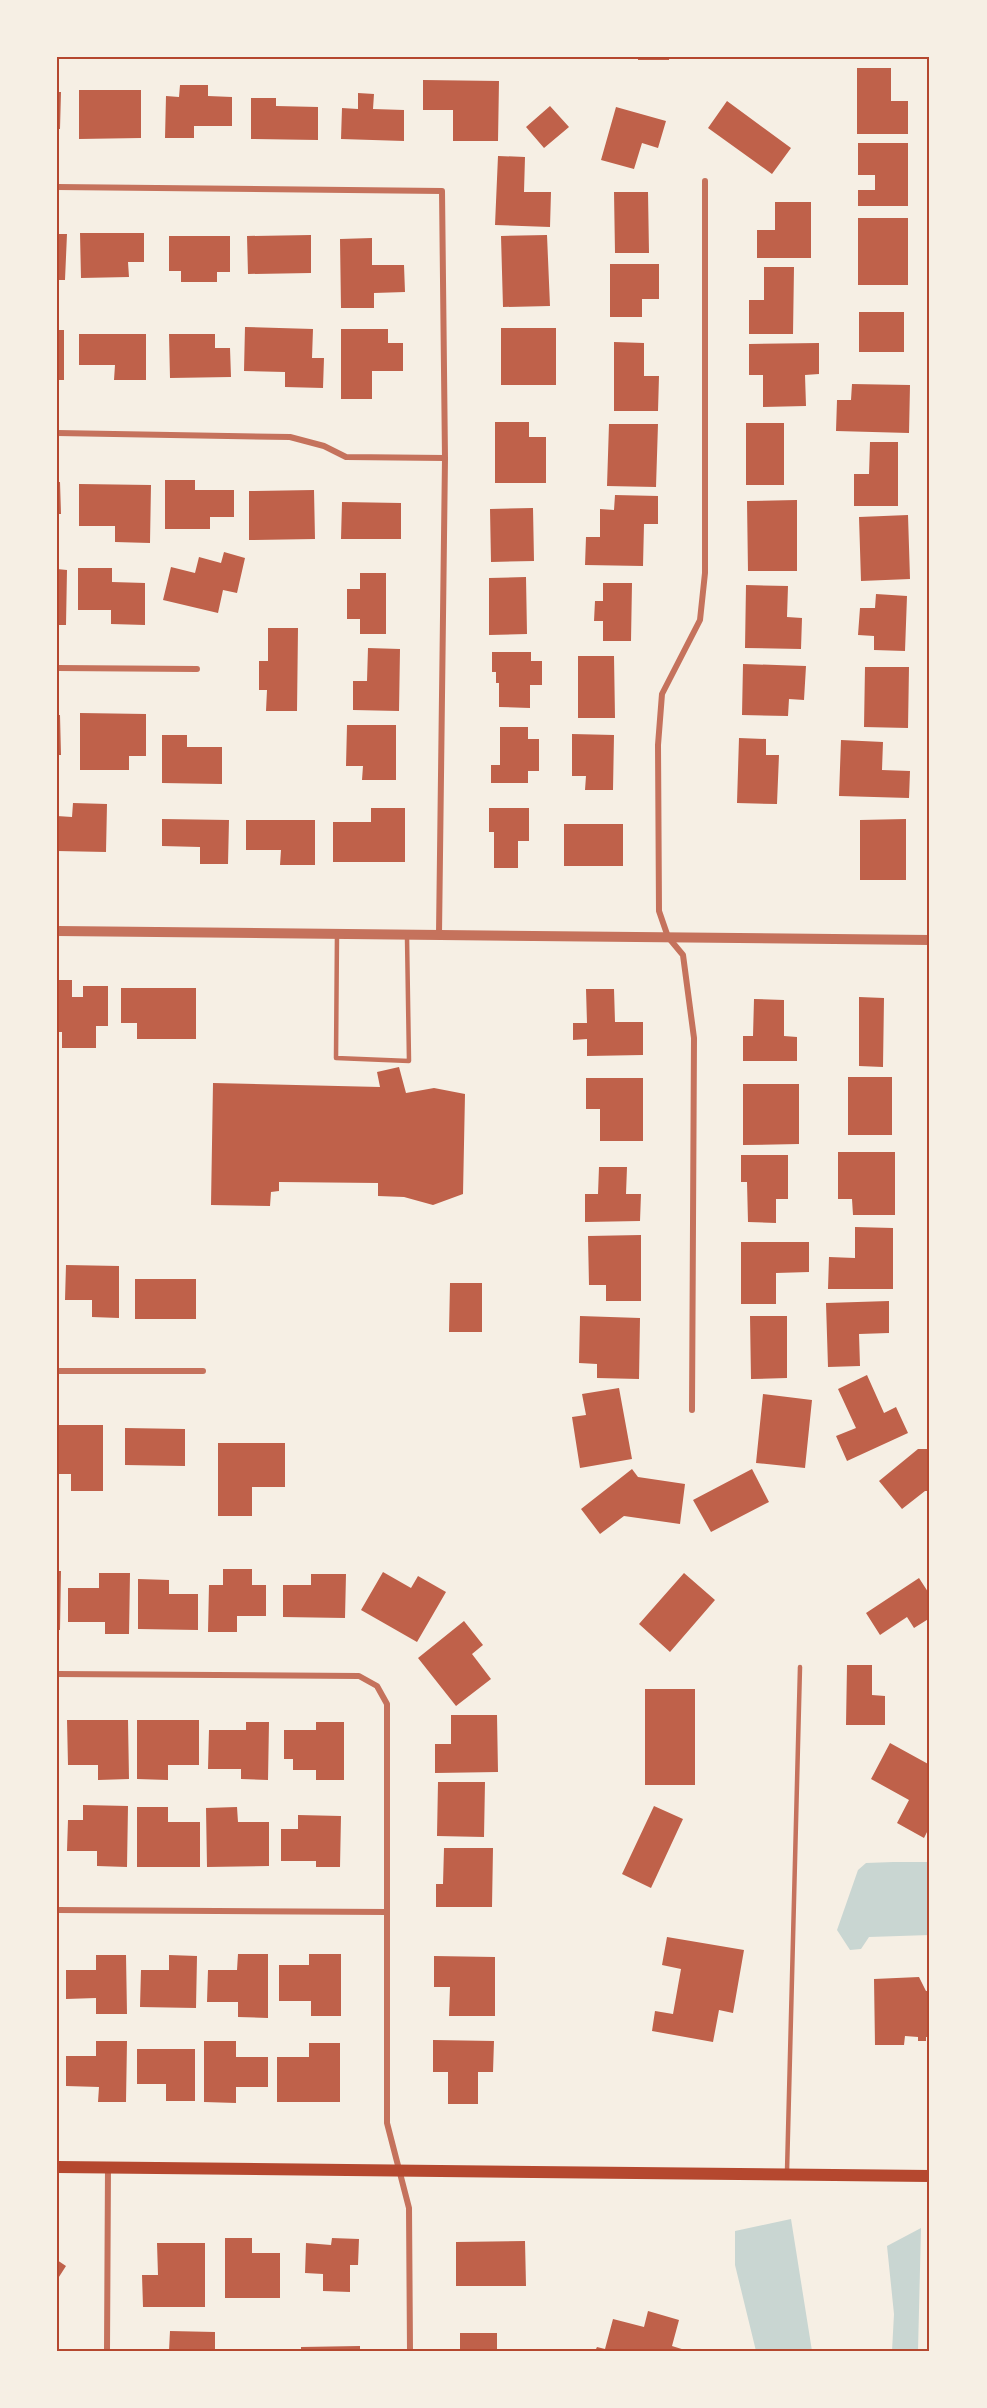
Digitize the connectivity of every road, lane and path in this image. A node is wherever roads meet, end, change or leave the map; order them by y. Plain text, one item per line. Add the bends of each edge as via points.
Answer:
1 (705, 181) dead end
2 (57, 187) edge
3 (57, 433) edge
4 (445, 459) junction
5 (57, 668) edge
6 (197, 669) dead end
7 (57, 930) edge
8 (337, 933) junction
9 (407, 934) junction
10 (439, 934) junction
11 (668, 936) junction
12 (930, 940) edge
13 (57, 1371) edge
14 (203, 1371) dead end
15 (692, 1410) dead end
16 (800, 1667) dead end
17 (57, 1674) edge
18 (57, 1910) edge
19 (387, 1912) junction
20 (57, 2167) edge
21 (108, 2167) junction
22 (399, 2170) junction
23 (786, 2175) junction
24 (930, 2176) edge
25 (107, 2351) edge
26 (410, 2351) edge

1 - 11 street via 705,573 700,620 662,694 658,745 659,911
2 - 4 street via 442,191
3 - 4 street via 290,437 346,457
4 - 10 street
5 - 6 street
7 - 8 street
8 - 9 street
8 - 9 lane via 336,1058 409,1060
9 - 10 street
10 - 11 street
11 - 12 street
11 - 15 street via 683,955 694,1038
13 - 14 street
16 - 23 lane
17 - 19 street via 359,1676 376,1686 387,1704
18 - 19 street
19 - 22 street via 387,2123
20 - 21 main road
21 - 22 main road
21 - 25 street
22 - 23 main road
22 - 26 street via 409,2208
23 - 24 main road

